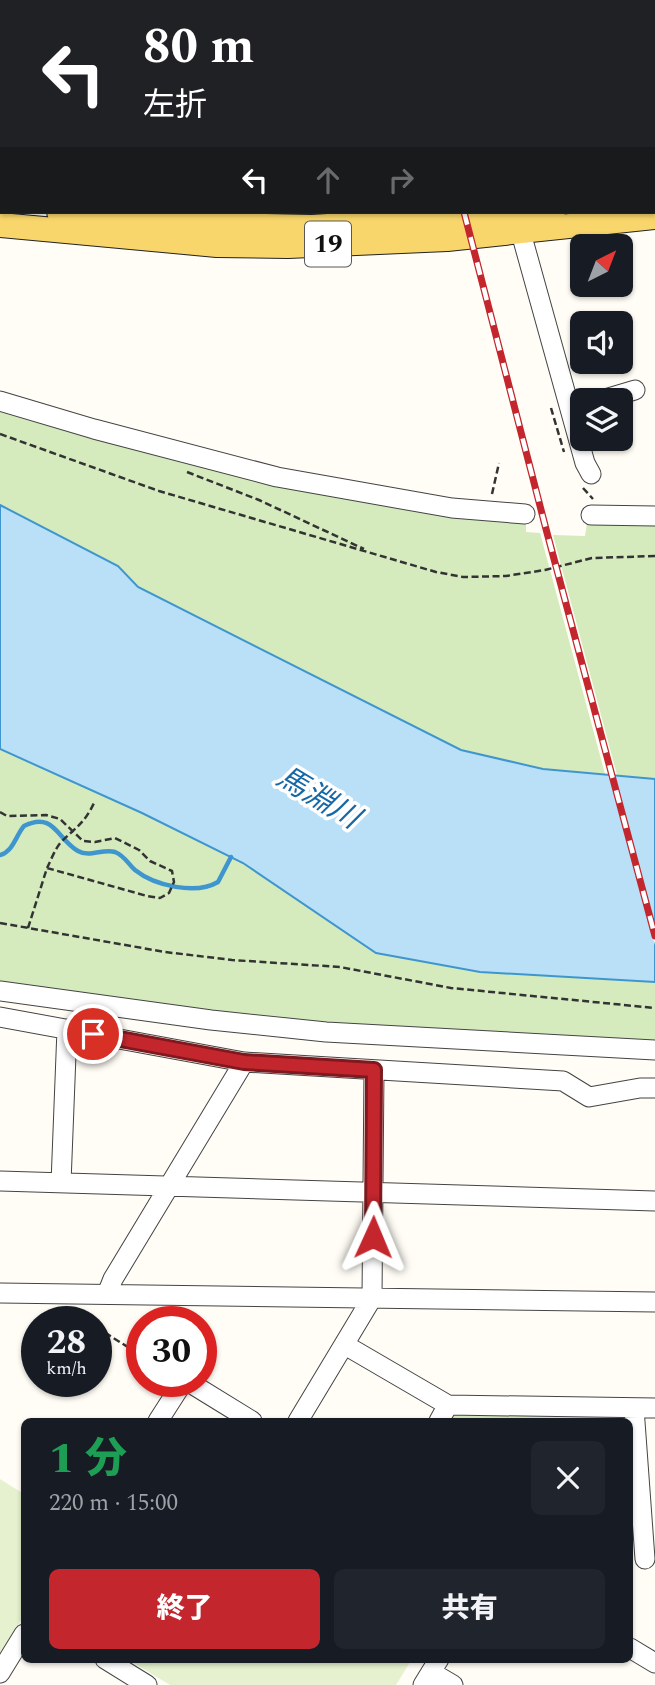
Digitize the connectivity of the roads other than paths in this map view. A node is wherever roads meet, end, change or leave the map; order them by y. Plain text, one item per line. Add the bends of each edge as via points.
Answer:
1 (83, 214) edge
2 (479, 214) edge
3 (655, 216) edge
4 (367, 217) edge
5 (0, 225) edge
6 (521, 233) junction
7 (571, 388) edge
8 (0, 401) edge
9 (583, 451) edge
10 (591, 474) dead end
11 (525, 514) dead end
12 (591, 515) dead end
13 (655, 516) edge
14 (0, 991) edge
15 (0, 1017) edge
16 (67, 1029) junction
17 (655, 1050) edge
18 (244, 1062) junction
19 (374, 1070) junction
20 (655, 1088) edge
21 (0, 1181) edge
22 (61, 1183) junction
23 (168, 1185) junction
24 (374, 1193) junction
25 (655, 1201) edge
26 (0, 1293) edge
27 (107, 1294) junction
28 (372, 1298) junction
29 (655, 1302) edge
30 (345, 1345) junction
31 (634, 1408) junction
32 (655, 1408) edge
33 (443, 1413) edge
34 (160, 1418) edge
35 (247, 1418) edge
36 (300, 1418) edge
37 (643, 1558) edge
38 (21, 1639) edge
39 (111, 1663) edge
40 (431, 1672) edge
41 (0, 1673) edge
42 (147, 1685) edge
43 (453, 1685) edge

1 - 4 main road, 19 via 215,225 312,227
2 - 4 main road, 19
3 - 6 main road, 19
5 - 6 main road, 19 via 217,245 289,246
6 - 7 street
8 - 11 street via 277,477 452,509
9 - 10 street
12 - 13 street
14 - 17 street via 326,1032
15 - 16 street
16 - 18 street
16 - 22 street
18 - 19 street
18 - 23 street
19 - 20 street via 563,1081 589,1097
19 - 24 street
21 - 22 street
22 - 23 street
23 - 24 street
23 - 27 street
24 - 25 street
24 - 28 street
26 - 27 street
27 - 28 street
28 - 29 street
28 - 30 street
30 - 33 street
30 - 36 street
31 - 32 street
31 - 33 street
31 - 37 street
34 - 35 street via 187,1381
38 - 41 street
39 - 42 street
40 - 43 street

